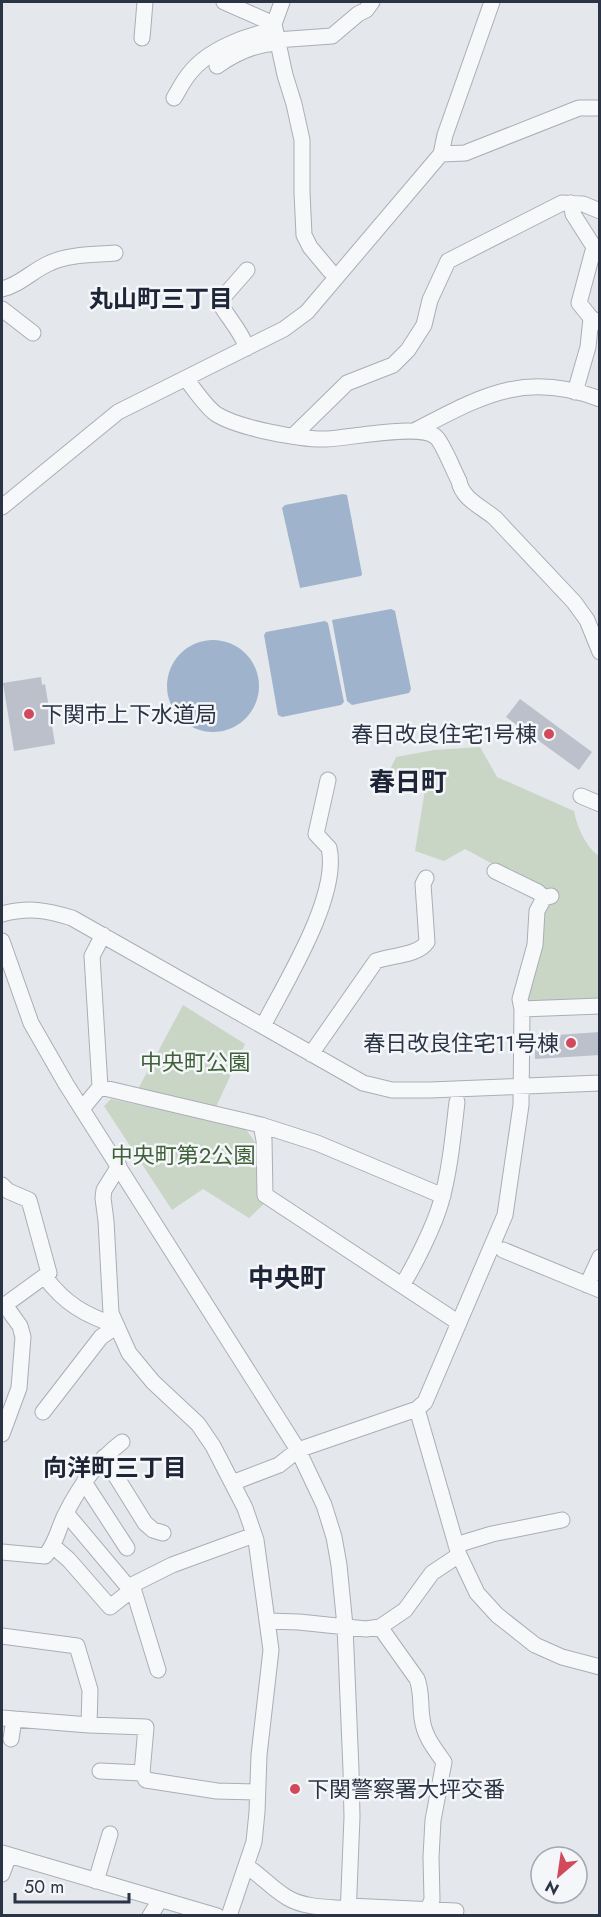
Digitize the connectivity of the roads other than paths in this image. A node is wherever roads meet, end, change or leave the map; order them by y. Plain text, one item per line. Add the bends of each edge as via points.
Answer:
1 (145, 2) edge
2 (224, 2) edge
3 (282, 2) edge
4 (372, 2) edge
5 (492, 2) edge
6 (276, 34) junction
7 (142, 38) dead end
8 (217, 66) dead end
9 (174, 98) dead end
10 (600, 108) edge
11 (441, 154) junction
12 (571, 203) junction
13 (600, 211) edge
14 (115, 253) dead end
15 (247, 270) dead end
16 (330, 271) dead end
17 (2, 289) edge
18 (2, 309) edge
19 (595, 321) edge
20 (33, 333) dead end
21 (247, 348) junction
22 (186, 379) junction
23 (575, 392) junction
24 (600, 399) edge
25 (414, 431) junction
26 (294, 435) junction
27 (2, 507) edge
28 (593, 623) edge
29 (600, 652) edge
30 (328, 780) dead end
31 (581, 796) dead end
32 (600, 804) edge
33 (495, 871) dead end
34 (426, 878) dead end
35 (2, 914) edge
36 (103, 935) junction
37 (2, 941) edge
38 (600, 1006) edge
39 (522, 1009) junction
40 (263, 1026) junction
41 (311, 1054) junction
42 (600, 1083) edge
43 (520, 1086) junction
44 (100, 1087) junction
45 (457, 1102) dead end
46 (82, 1109) junction
47 (261, 1125) junction
48 (119, 1166) junction
49 (2, 1185) edge
50 (443, 1196) junction
51 (503, 1250) dead end
52 (600, 1257) edge
53 (45, 1277) junction
54 (402, 1285) junction
55 (593, 1287) edge
56 (3, 1306) edge
57 (459, 1323) junction
58 (117, 1326) junction
59 (417, 1409) junction
60 (44, 1412) dead end
61 (2, 1434) edge
62 (122, 1442) dead end
63 (298, 1450) junction
64 (104, 1458) junction
65 (84, 1482) junction
66 (232, 1483) junction
67 (66, 1513) junction
68 (562, 1520) dead end
69 (163, 1533) dead end
70 (254, 1535) junction
71 (53, 1546) junction
72 (127, 1548) dead end
73 (458, 1550) junction
74 (2, 1552) edge
75 (133, 1587) junction
76 (267, 1621) junction
77 (345, 1626) junction
78 (380, 1627) junction
79 (2, 1636) edge
80 (600, 1667) edge
81 (158, 1671) dead end
82 (8, 1719) edge
83 (89, 1725) junction
84 (11, 1739) dead end
85 (100, 1771) dead end
86 (142, 1773) junction
87 (257, 1792) junction
88 (110, 1834) dead end
89 (5, 1854) edge
90 (246, 1866) junction
91 (2, 1874) edge
92 (96, 1881) junction
93 (160, 1900) junction
94 (349, 1910) edge
95 (456, 1911) dead end
96 (426, 1913) edge
97 (150, 1916) edge
98 (217, 1916) edge
99 (229, 1916) edge

1 - 7 street
2 - 6 street
3 - 6 street
4 - 6 street via 332,36
5 - 11 street
6 - 8 street
6 - 9 street via 260,32 213,51 189,73
6 - 16 street via 302,140 304,235
10 - 11 street via 579,108 465,153
11 - 21 street via 307,312
12 - 13 street
12 - 19 street via 573,214 594,248 579,303
12 - 26 street via 562,203 448,261 430,300 424,325 408,350 393,365 347,383
14 - 17 street via 50,262
15 - 21 street via 219,302
18 - 20 street
19 - 23 street
21 - 22 street
22 - 26 street via 214,413 264,432
22 - 27 street via 118,412
23 - 24 street
23 - 25 street via 545,386 505,390 476,399
25 - 26 street via 325,439
25 - 28 street via 437,437 466,497 495,518
28 - 29 street
30 - 40 street via 316,834 330,852 326,887 316,924
31 - 32 street
33 - 39 street via 548,897 537,911 535,945 520,999
34 - 41 street via 423,884 427,942 417,950 376,961
35 - 36 street via 20,909 45,910 72,918
36 - 40 street
36 - 44 street via 92,957
37 - 46 street via 31,1023
38 - 39 street
39 - 43 street
40 - 41 street
41 - 43 street via 376,1088
42 - 43 street
43 - 57 street via 521,1105 505,1215
44 - 46 street
44 - 47 street
45 - 50 street
46 - 48 street
47 - 50 street via 317,1143
47 - 54 street via 265,1195
48 - 58 street via 103,1198 111,1313
48 - 63 street
49 - 53 street via 29,1200 49,1273
50 - 54 street
51 - 55 street
52 - 55 street
53 - 56 street
53 - 58 street via 77,1310
54 - 57 street
56 - 61 street via 20,1326 23,1337 20,1388
57 - 59 street via 425,1402
58 - 60 street via 101,1338
58 - 66 street via 129,1353 198,1424
59 - 63 street
59 - 73 street
62 - 64 street
63 - 66 street via 279,1465
63 - 77 street via 334,1537
64 - 65 street
64 - 69 street via 145,1523
65 - 67 street
65 - 72 street
66 - 70 street
67 - 71 street
67 - 75 street
68 - 73 street via 492,1534
70 - 75 street via 172,1565
70 - 76 street
71 - 74 street via 45,1556
71 - 75 street via 110,1607
73 - 78 street via 432,1573 405,1610
73 - 80 street via 477,1593 517,1633 535,1646
75 - 81 street
76 - 77 street
76 - 87 street via 271,1650
77 - 78 street
77 - 94 street via 352,1805
78 - 96 street via 417,1679 426,1736 444,1762 433,1820 432,1899
79 - 83 street via 77,1646 90,1690
82 - 83 street
82 - 84 street
83 - 86 street via 146,1727
85 - 86 street
86 - 87 street via 146,1780 216,1791
87 - 90 street via 254,1842
88 - 92 street
89 - 91 street
89 - 92 street
90 - 94 street via 296,1902
90 - 99 street
92 - 93 street
93 - 97 street
93 - 98 street
94 - 96 street
95 - 96 street

